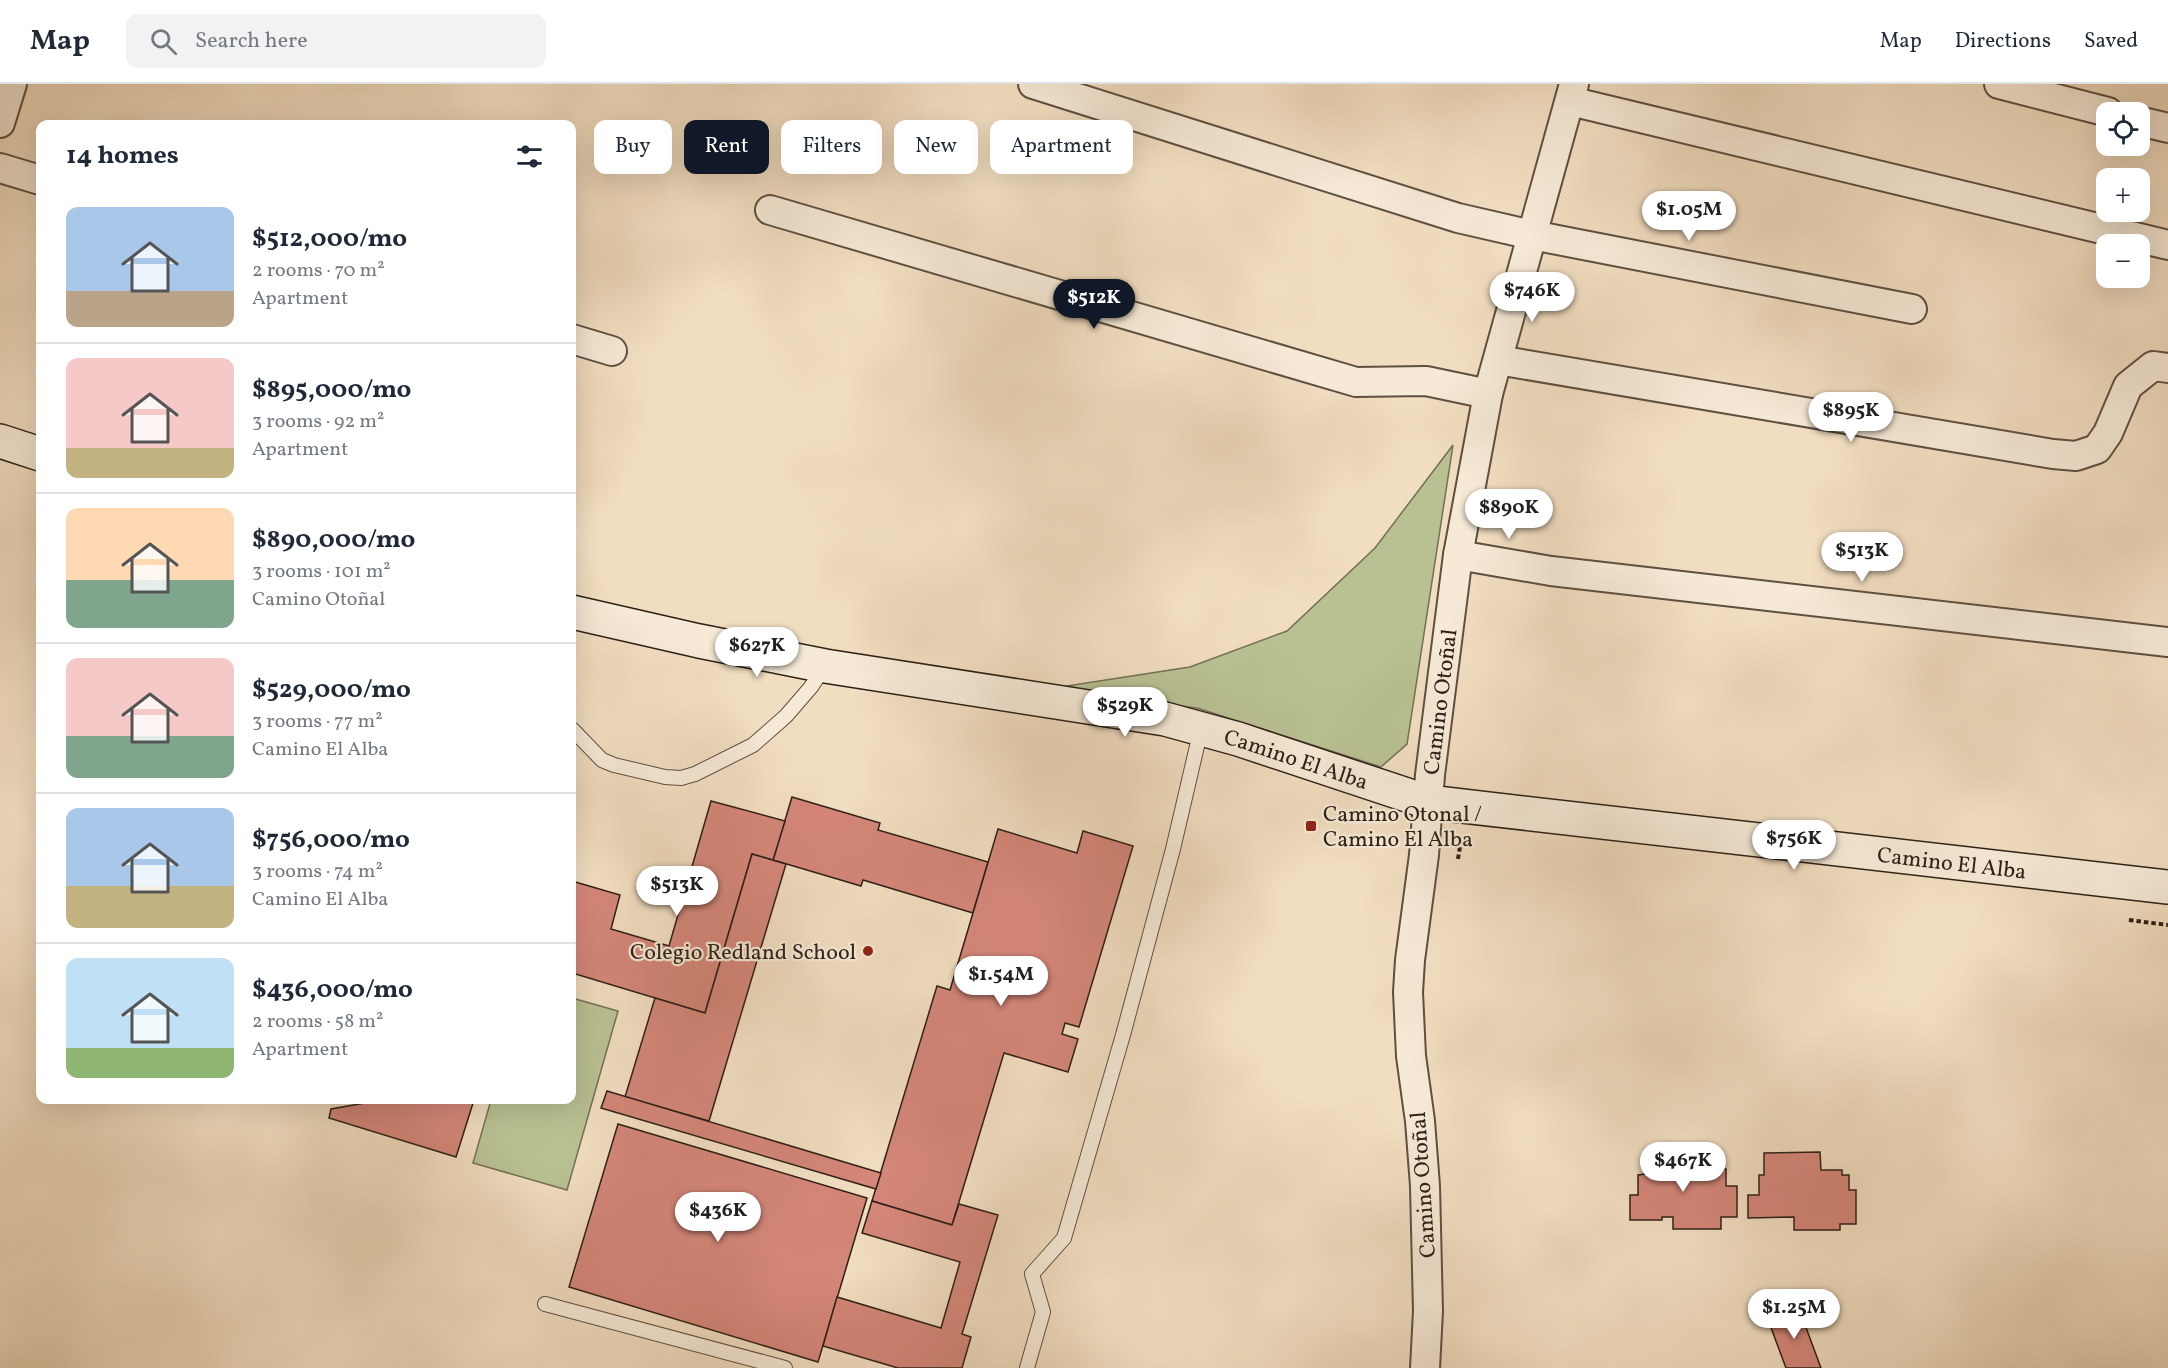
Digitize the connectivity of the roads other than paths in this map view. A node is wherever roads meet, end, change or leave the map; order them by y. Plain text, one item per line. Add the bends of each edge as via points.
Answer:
1 (12, 84) edge
2 (1033, 84) edge
3 (1999, 84) edge
4 (1572, 92) edge
5 (2096, 109) edge
6 (0, 123) edge
7 (2150, 124) edge
8 (2168, 128) edge
9 (0, 168) edge
10 (36, 179) edge
11 (770, 210) dead end
12 (1532, 235) junction
13 (2168, 245) edge
14 (1912, 309) dead end
15 (576, 340) edge
16 (612, 351) dead end
17 (1497, 360) junction
18 (2168, 368) edge
19 (1488, 394) junction
20 (0, 441) edge
21 (36, 453) edge
22 (1458, 555) junction
23 (576, 613) edge
24 (2168, 642) edge
25 (825, 666) junction
26 (1202, 728) junction
27 (576, 733) edge
28 (1428, 802) junction
29 (2168, 887) edge
30 (545, 1304) dead end
31 (785, 1368) edge
32 (1027, 1368) edge
33 (1425, 1368) edge

1 - 6 street
2 - 12 street via 1458,218
3 - 5 street
4 - 12 street, Camino Otoñal
4 - 13 street
7 - 8 street
9 - 10 street
11 - 19 street via 1356,382 1426,381
12 - 14 street
12 - 17 street, Camino Otoñal
15 - 16 street
17 - 18 street via 2076,456 2097,449 2128,386 2153,366
17 - 19 street, Camino Otoñal
19 - 22 street, Camino Otoñal
20 - 21 main road
22 - 24 street via 1551,571
22 - 28 street, Camino Otoñal
23 - 25 main road, Camino El Alba
25 - 26 main road, Camino El Alba via 1117,710
25 - 27 lane via 786,716 753,745 681,778 602,760
26 - 28 main road, Camino El Alba
26 - 32 lane via 1167,871 1064,1238 1032,1274 1043,1312
28 - 29 main road, Camino El Alba
28 - 33 street, Camino Otoñal via 1408,992 1425,1186
30 - 31 lane

